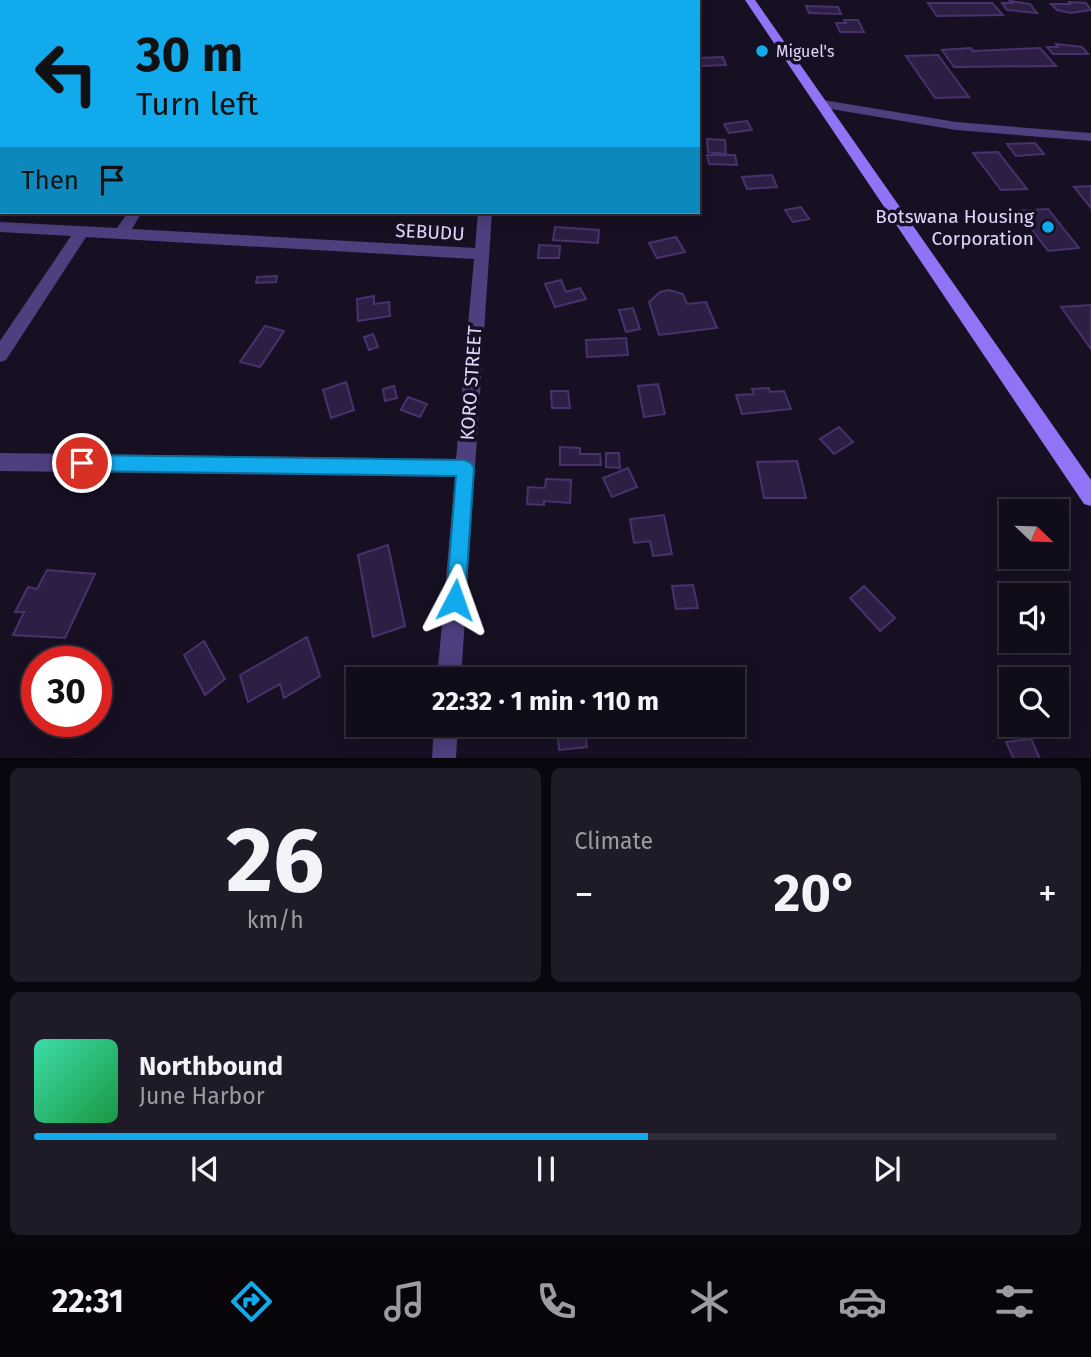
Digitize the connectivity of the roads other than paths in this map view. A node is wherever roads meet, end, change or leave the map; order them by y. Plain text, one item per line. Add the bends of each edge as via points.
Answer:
1 (750, 0) edge
2 (823, 104) junction
3 (1091, 136) edge
4 (134, 214) edge
5 (485, 214) edge
6 (0, 227) edge
7 (82, 232) junction
8 (121, 234) junction
9 (481, 254) junction
10 (0, 355) edge
11 (0, 462) edge
12 (465, 468) junction
13 (1091, 497) edge
14 (450, 667) edge
15 (445, 737) edge
16 (444, 758) edge

1 - 2 main road
2 - 3 street via 985,131
2 - 13 main road
4 - 8 street
5 - 9 street, KORO STREET
6 - 7 street, SEBUDU
7 - 8 street, SEBUDU
7 - 10 street
8 - 9 street, SEBUDU
9 - 12 street, KORO STREET
11 - 12 street
12 - 14 street, KORO STREET
15 - 16 street

